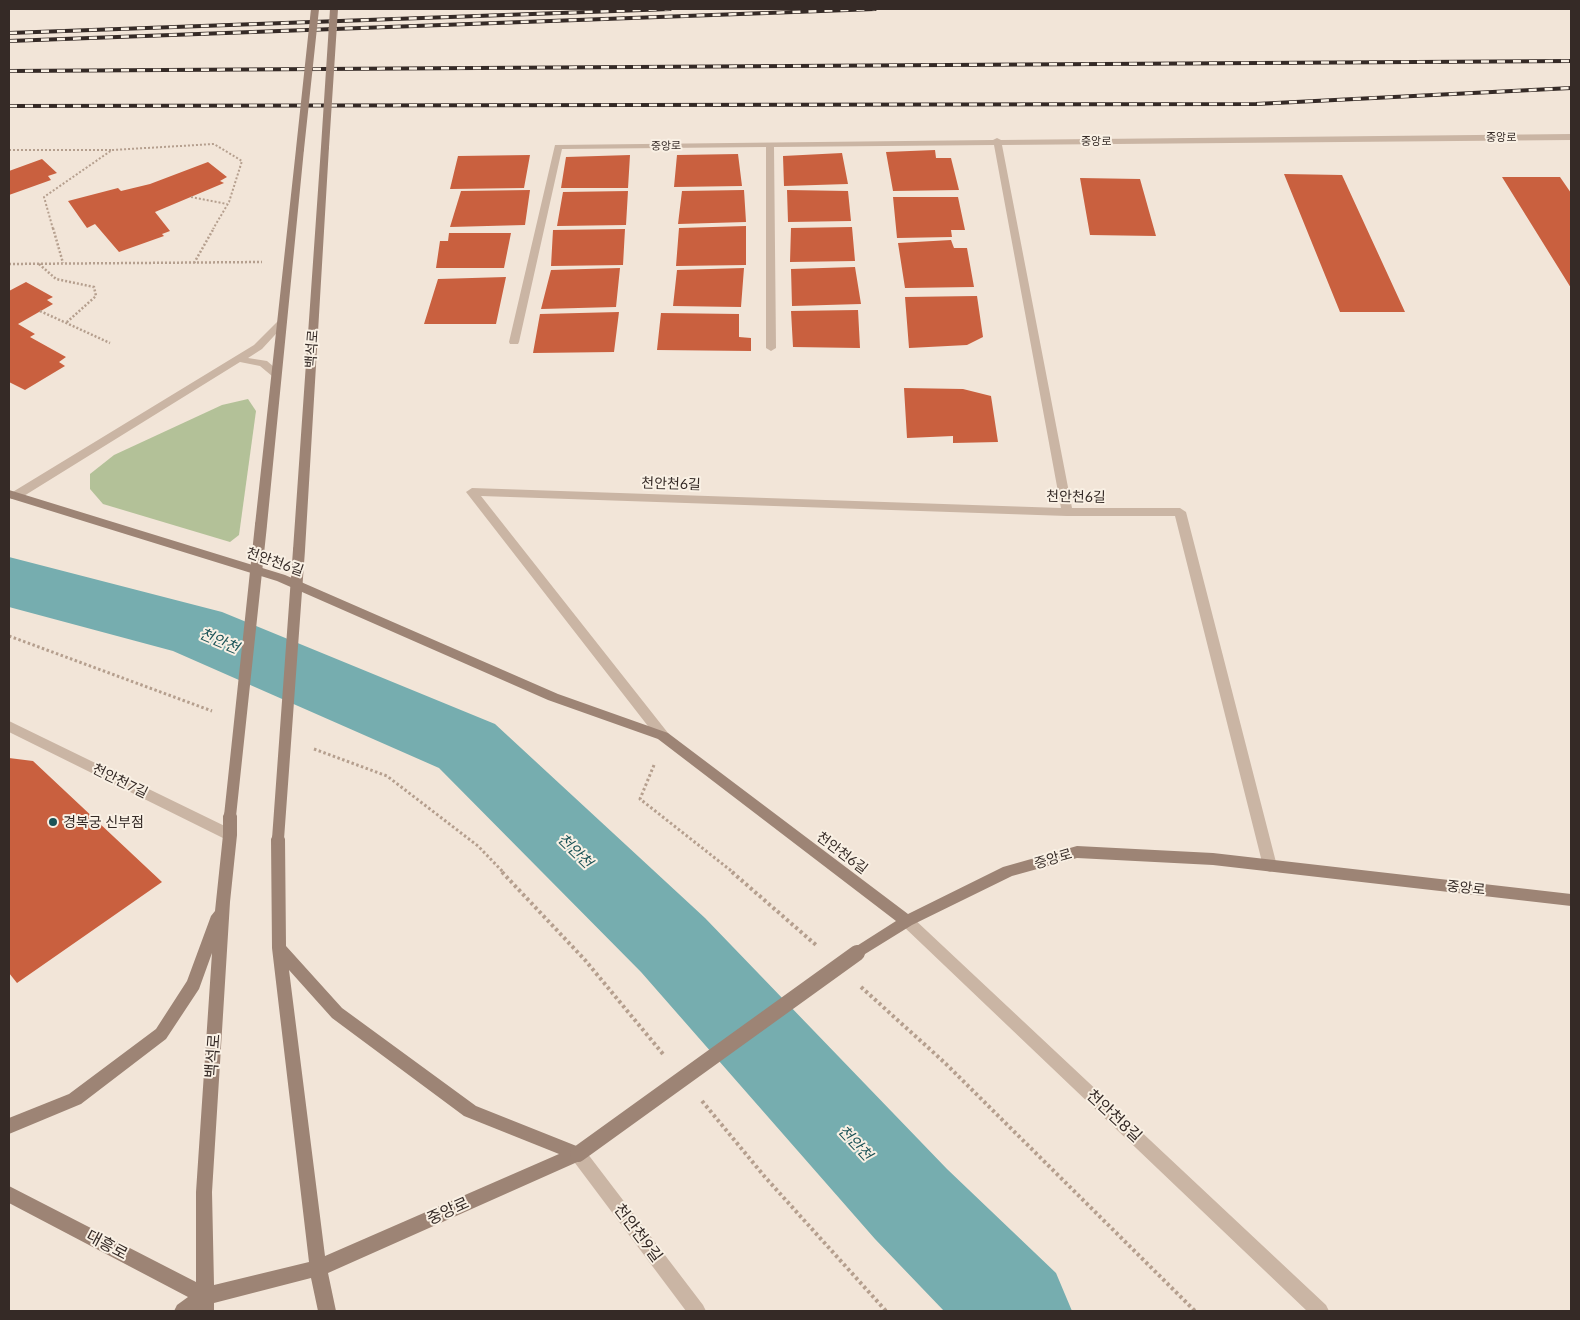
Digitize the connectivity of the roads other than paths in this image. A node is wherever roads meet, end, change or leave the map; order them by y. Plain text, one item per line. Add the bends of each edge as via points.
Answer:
1 (315, 9) edge
2 (334, 9) edge
3 (1571, 137) edge
4 (997, 142) junction
5 (770, 144) junction
6 (282, 322) junction
7 (514, 342) dead end
8 (771, 348) dead end
9 (238, 359) junction
10 (276, 374) junction
11 (12, 495) edge
12 (1066, 512) junction
13 (9, 726) edge
14 (664, 736) junction
15 (230, 835) junction
16 (1270, 866) junction
17 (1571, 900) edge
18 (223, 902) junction
19 (907, 922) junction
20 (279, 948) junction
21 (9, 1126) edge
22 (578, 1154) junction
23 (9, 1194) edge
24 (318, 1268) junction
25 (205, 1304) edge
26 (183, 1311) edge
27 (327, 1311) edge
28 (697, 1311) edge
29 (1320, 1311) edge

1 - 6 main road, bridge
2 - 20 main road, 백석로, bridge via 278,839
3 - 4 street, 중앙로
4 - 5 street, 중앙로
4 - 12 street
5 - 7 street, 중앙로 via 558,147
5 - 8 street
6 - 9 street via 258,347
6 - 10 main road
9 - 10 street via 263,363
9 - 11 street
10 - 15 main road, 백석로, bridge
11 - 14 main road, 천안천6길 via 281,578 553,696
12 - 14 street, 천안천6길 via 472,492
12 - 16 street, 천안천6길 via 1180,512
13 - 15 street, 천안천7길
14 - 19 main road, 천안천6길
15 - 18 main road, 백석로
16 - 17 main road, 중앙로
16 - 19 main road, 중앙로 via 1213,859 1077,852 1008,872
18 - 21 main road via 194,984 161,1034 75,1099
18 - 25 main road, 백석로 via 204,1192
19 - 22 main road, 중앙로, bridge via 857,953
19 - 29 street, 천안천8길
20 - 22 main road via 337,1013 470,1111
20 - 24 main road
22 - 24 main road, 중앙로
22 - 28 street, 천안천9길
23 - 25 main road, 대흥로
24 - 25 main road, 중앙로
24 - 27 main road
25 - 26 main road

